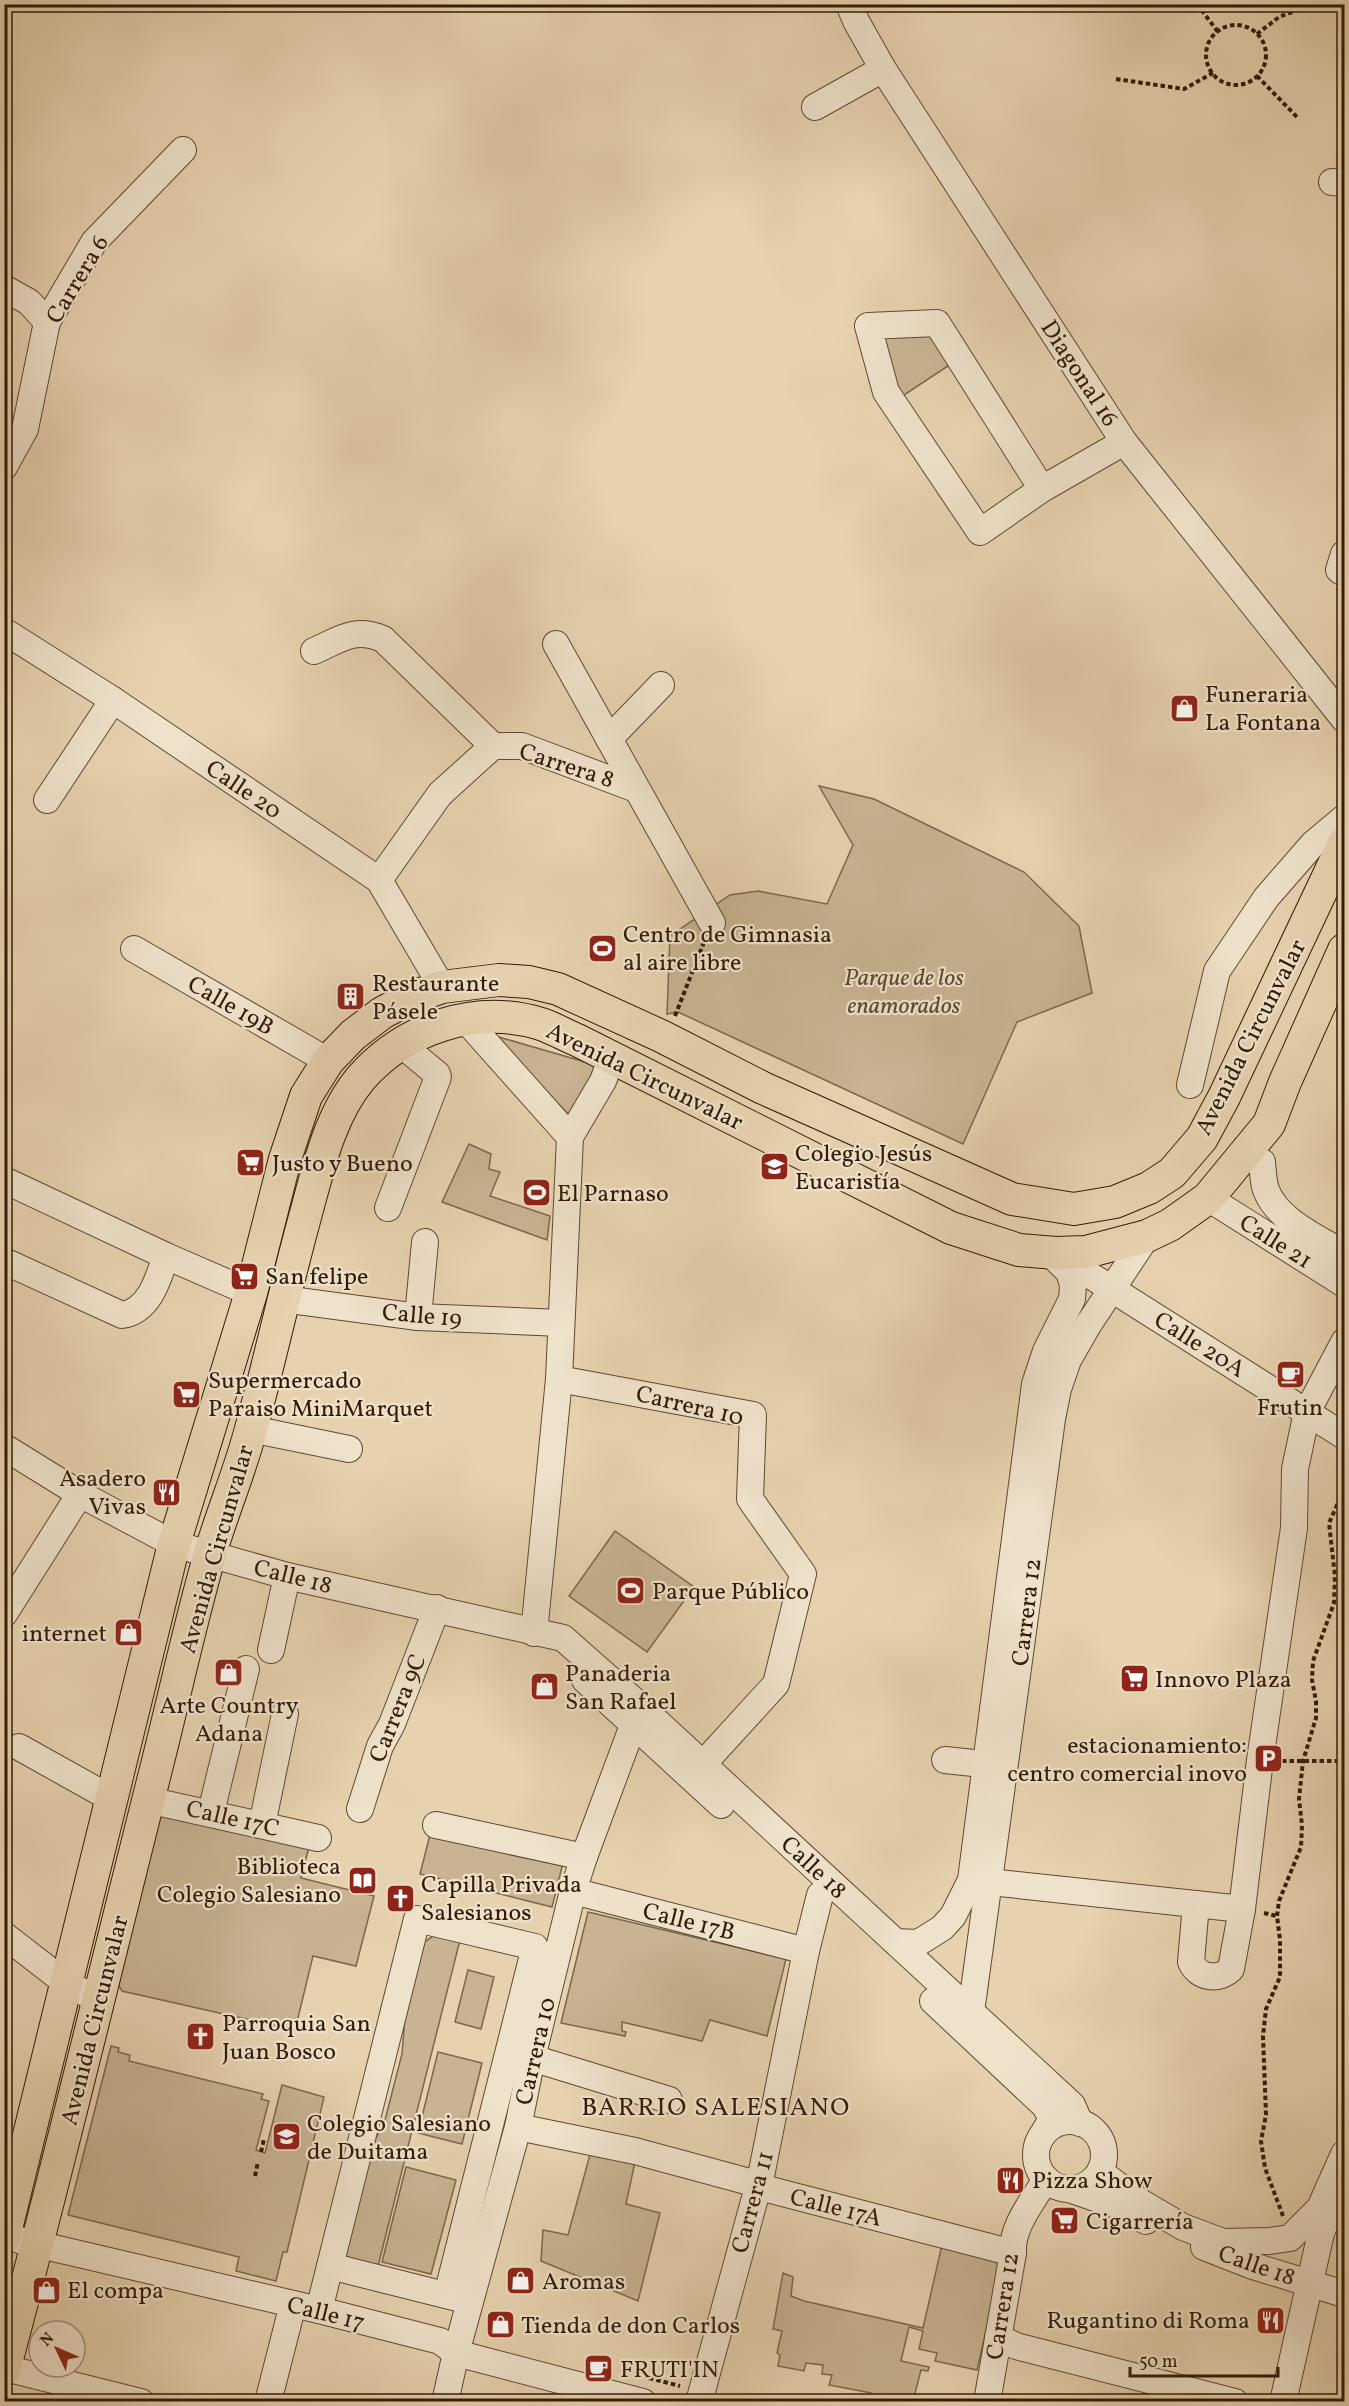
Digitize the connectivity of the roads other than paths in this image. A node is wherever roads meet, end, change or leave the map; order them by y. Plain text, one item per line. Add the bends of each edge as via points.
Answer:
1 (856, 10) edge
2 (883, 69) junction
3 (815, 107) dead end
4 (183, 150) dead end
5 (4, 288) edge
6 (47, 322) junction
7 (15, 425) edge
8 (1124, 442) junction
9 (4, 467) edge
10 (1042, 489) junction
11 (1344, 554) edge
12 (1344, 573) edge
13 (4, 631) edge
14 (556, 644) dead end
15 (314, 651) dead end
16 (661, 685) dead end
17 (112, 700) junction
18 (1344, 719) edge
19 (609, 739) junction
20 (493, 746) junction
21 (636, 789) junction
22 (47, 800) dead end
23 (1344, 818) edge
24 (1344, 843) edge
25 (379, 880) junction
26 (712, 923) road end
27 (134, 949) dead end
28 (1344, 950) edge
29 (442, 987) junction
30 (464, 1018) junction
31 (628, 1021) junction
32 (403, 1042) junction
33 (612, 1058) junction
34 (328, 1061) junction
35 (1190, 1085) dead end
36 (570, 1137) junction
37 (1262, 1162) dead end
38 (4, 1180) edge
39 (1208, 1198) junction
40 (388, 1208) dead end
41 (1147, 1236) junction
42 (425, 1242) dead end
43 (1053, 1253) junction
44 (1344, 1254) edge
45 (166, 1256) junction
46 (4, 1261) edge
47 (1344, 1284) edge
48 (1113, 1289) junction
49 (252, 1293) junction
50 (283, 1299) junction
51 (418, 1317) junction
52 (561, 1323) junction
53 (1344, 1342) edge
54 (559, 1378) junction
55 (1047, 1387) junction
56 (1307, 1412) junction
57 (251, 1429) junction
58 (1343, 1444) edge
59 (4, 1447) edge
60 (349, 1449) dead end
61 (80, 1494) junction
62 (174, 1544) junction
63 (210, 1554) junction
64 (287, 1576) junction
65 (437, 1608) junction
66 (4, 1614) edge
67 (534, 1633) junction
68 (271, 1650) dead end
69 (246, 1668) dead end
70 (285, 1714) dead end
71 (637, 1716) junction
72 (19, 1748) dead end
73 (945, 1760) dead end
74 (703, 1764) junction
75 (996, 1766) junction
76 (112, 1799) junction
77 (148, 1800) junction
78 (360, 1809) dead end
79 (211, 1812) junction
80 (262, 1825) junction
81 (436, 1825) dead end
82 (318, 1838) dead end
83 (584, 1857) junction
84 (980, 1881) junction
85 (573, 1891) junction
86 (820, 1895) junction
87 (1196, 1904) junction
88 (1242, 1909) junction
89 (4, 1935) edge
90 (896, 1942) junction
91 (806, 1952) junction
92 (66, 1983) junction
93 (98, 2000) junction
94 (971, 2012) junction
95 (532, 2058) junction
96 (669, 2100) dead end
97 (1080, 2123) junction
98 (518, 2127) junction
99 (1344, 2154) edge
100 (1041, 2159) junction
101 (1100, 2172) junction
102 (1344, 2177) edge
103 (757, 2184) junction
104 (1072, 2190) junction
105 (1321, 2233) junction
106 (5, 2236) edge
107 (39, 2245) junction
108 (1013, 2253) junction
109 (1250, 2265) junction
110 (330, 2266) junction
111 (1309, 2283) junction
112 (1344, 2294) edge
113 (293, 2304) junction
114 (319, 2310) junction
115 (998, 2337) junction
116 (456, 2353) junction
117 (5, 2369) edge
118 (141, 2402) edge
119 (268, 2402) edge
120 (446, 2402) edge
121 (644, 2402) edge
122 (699, 2402) edge
123 (987, 2402) edge
124 (1235, 2402) edge
125 (1284, 2402) edge

1 - 2 street, Diagonal 16
2 - 3 street
2 - 8 street, Diagonal 16
4 - 6 street, Carrera 6 via 94,242
5 - 6 street via 29,302
6 - 7 street, Carrera 6
7 - 9 street, Carrera 6
8 - 10 street
8 - 18 street, Diagonal 16
10 - 10 street via 980,532 886,392 868,326 937,323
11 - 12 street via 1339,570
13 - 17 street, Calle 20
14 - 19 street
15 - 20 street via 353,633 368,632 383,639
16 - 19 street
17 - 22 street
17 - 25 street, Calle 20
19 - 21 street
20 - 21 street, Carrera 8 via 522,746
20 - 25 street, Carrera 8 via 440,794
21 - 26 street
23 - 35 street via 1313,844 1266,898 1217,971
24 - 31 main road, Avenida Circunvalar via 1202,1138 1172,1173 1115,1202 1074,1209 1012,1199 764,1088
25 - 29 street, Calle 20
27 - 34 street, Calle 19B
28 - 39 main road, Avenida Circunvalar via 1269,1124
29 - 31 main road, Avenida Circunvalar via 499,980 529,982 558,988
29 - 34 main road, Avenida Circunvalar via 382,1013
30 - 32 main road, Avenida Circunvalar
30 - 33 main road, Avenida Circunvalar via 498,1017 539,1023
30 - 36 street
31 - 33 main road
32 - 40 street via 438,1077
32 - 50 main road, Avenida Circunvalar via 379,1059 342,1106 318,1169
33 - 36 street
33 - 43 main road, Avenida Circunvalar via 951,1228 1019,1250
34 - 49 main road, Avenida Circunvalar via 306,1096 285,1159
36 - 52 street
37 - 44 street, Calle 21 via 1265,1187 1281,1214
38 - 45 street
39 - 41 main road, Avenida Circunvalar
39 - 47 street, Calle 21
41 - 43 main road, Avenida Circunvalar via 1086,1252
41 - 48 street, Carrera 12
42 - 51 street
43 - 48 street, Calle 20A
43 - 55 street, Carrera 12 via 1069,1272 1073,1285 1072,1299 1046,1351
45 - 46 street via 143,1307 122,1315
45 - 49 street
48 - 55 street, Carrera 12
48 - 56 street, Calle 20A
49 - 62 main road, Avenida Circunvalar
50 - 51 street, Calle 19
50 - 57 main road, Avenida Circunvalar
51 - 52 street, Calle 19
52 - 54 street
53 - 56 street
54 - 67 street
54 - 74 street, Carrera 10 via 753,1415 750,1499 802,1574 776,1684
55 - 75 street, Carrera 12 via 1050,1431
56 - 58 street, Calle 20A
56 - 88 street via 1294,1469 1294,1528
57 - 60 street
57 - 63 main road, Avenida Circunvalar
59 - 61 street, Calle 18
61 - 62 street, Calle 18
61 - 66 street
62 - 63 street, Calle 18
62 - 76 main road, Avenida Circunvalar
63 - 64 street, Calle 18
63 - 77 main road, Avenida Circunvalar
64 - 65 street, Calle 18
64 - 68 street
65 - 67 street, Calle 18
65 - 78 street, Carrera 9C via 380,1746
67 - 71 street, Calle 18
69 - 79 street
70 - 80 street
71 - 74 street, Calle 18
71 - 83 street, Carrera 10
71 - 86 street, Calle 18
72 - 76 street
73 - 75 street
74 - 90 street, Calle 18
75 - 84 street, Carrera 12
76 - 92 main road, Avenida Circunvalar
77 - 79 street, Calle 17C
77 - 93 main road, Avenida Circunvalar
79 - 80 street, Calle 17C
80 - 82 street, Calle 17C
81 - 83 street
83 - 85 street, Carrera 10
84 - 87 street
84 - 90 street, Carrera 12 via 942,1928 918,1943
84 - 94 street, Carrera 12
85 - 91 street, Calle 17B
85 - 95 street, Carrera 10
86 - 91 street, Carrera 11
86 - 100 street, Calle 18 via 1045,2106 1052,2119
87 - 88 street
87 - 88 street via 1191,1962 1202,1975 1216,1976 1231,1969
89 - 92 street
90 - 94 street, Calle 18
91 - 103 street, Carrera 11
92 - 93 street
92 - 106 main road, Avenida Circunvalar
93 - 107 main road, Avenida Circunvalar
94 - 97 street, Calle 18 via 1072,2105
95 - 96 street
95 - 98 street, Carrera 10
97 - 100 street via 1054,2125
97 - 101 street via 1091,2128 1101,2143 1104,2160
98 - 103 street, Calle 17A via 635,2151
98 - 116 street, Carrera 10
99 - 101 street, Calle 18 via 1320,2208 1290,2238 1270,2241 1223,2242 1183,2227
100 - 104 street via 1062,2189
100 - 108 street, Carrera 12 via 1025,2213 1012,2240
101 - 104 street via 1091,2182
102 - 105 street
103 - 108 street, Calle 17A
103 - 122 street, Carrera 11
104 - 109 street, Calle 18 via 1124,2208 1164,2231
105 - 109 street via 1304,2256 1278,2268
105 - 111 street
106 - 107 street, Calle 17
107 - 113 street, Calle 17
107 - 117 main road, Avenida Circunvalar
108 - 115 street, Carrera 12
109 - 111 street, Calle 18
110 - 110 street via 417,1919 535,1947 452,2297
110 - 114 street
111 - 112 street, Calle 18
111 - 125 street
113 - 114 street, Calle 17
113 - 119 street
114 - 116 street, Calle 17 via 440,2341
115 - 123 street, Carrera 12
115 - 124 street via 1016,2346
116 - 120 street, Carrera 10
116 - 121 street, Calle 17
117 - 118 street

